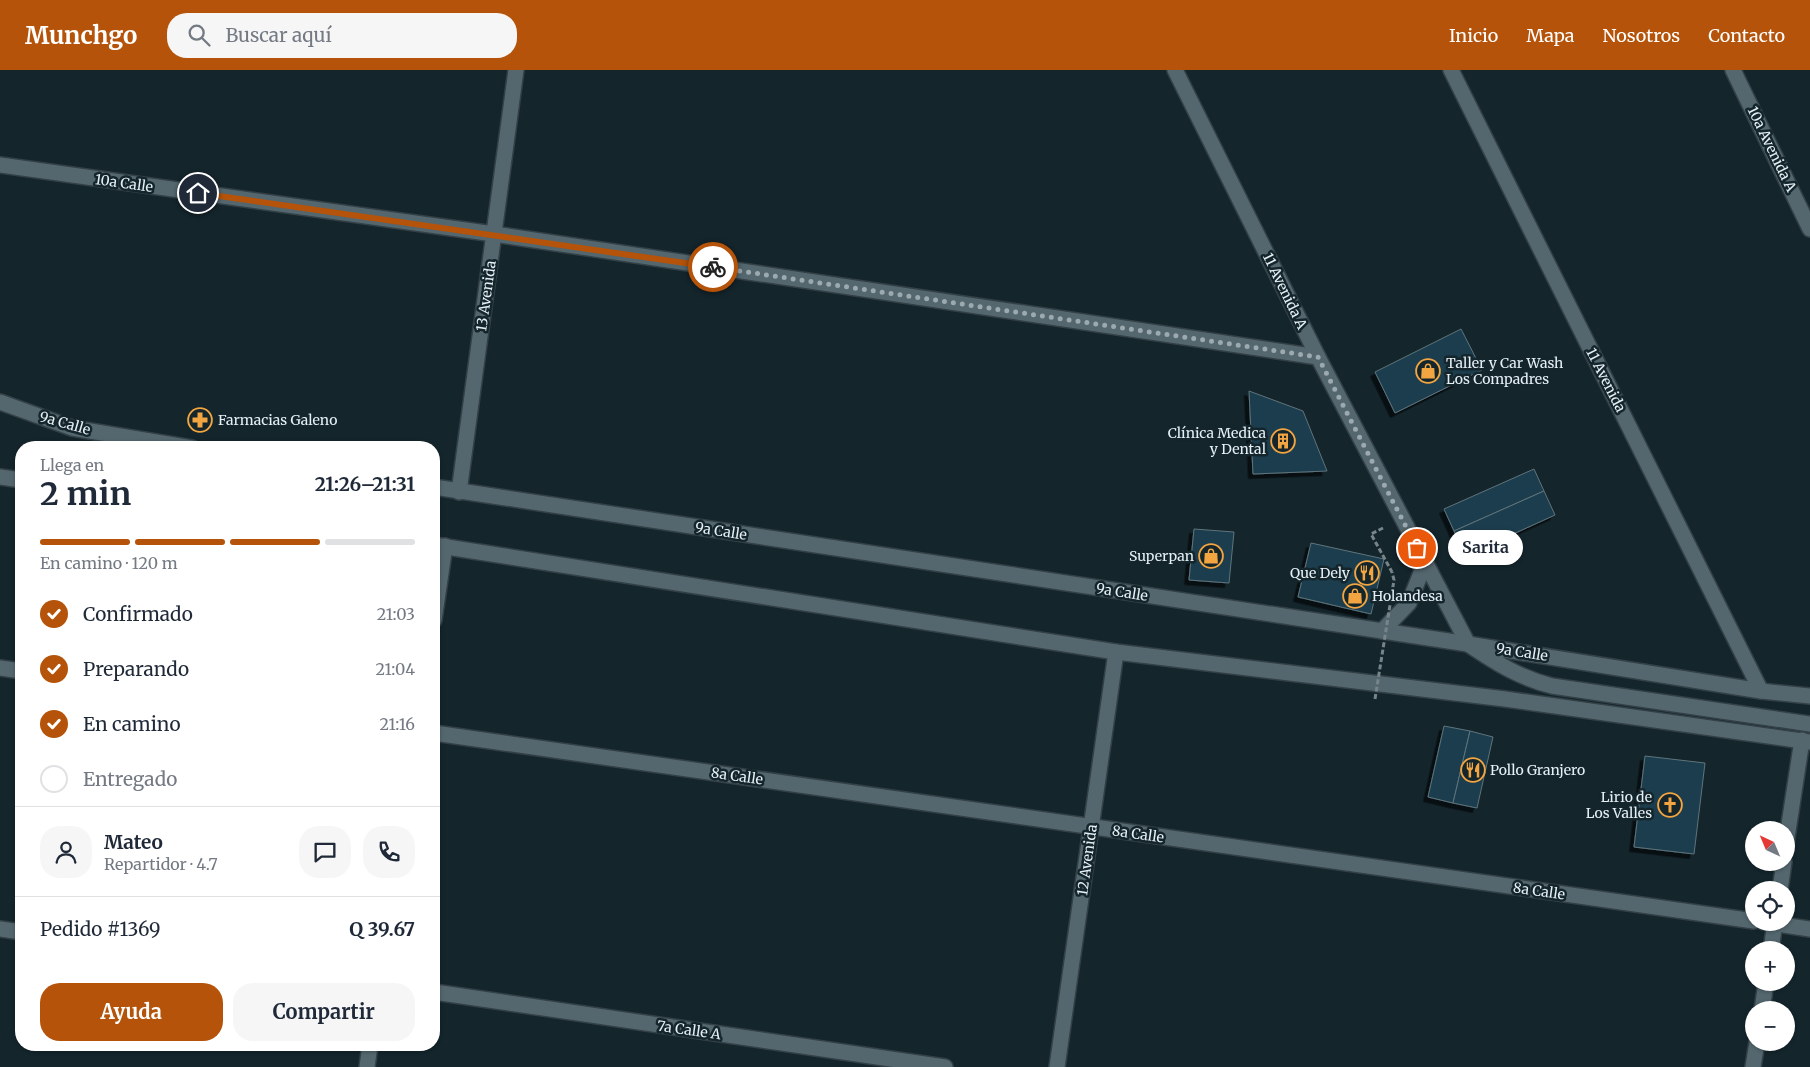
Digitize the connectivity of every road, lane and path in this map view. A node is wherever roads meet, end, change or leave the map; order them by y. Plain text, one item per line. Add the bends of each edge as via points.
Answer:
1 (516, 70) edge
2 (1176, 70) edge
3 (1451, 70) edge
4 (1733, 70) edge
5 (0, 165) edge
6 (1810, 229) edge
7 (494, 234) junction
8 (1318, 357) junction
9 (0, 402) edge
10 (150, 441) edge
11 (0, 477) edge
12 (15, 479) edge
13 (440, 488) edge
14 (459, 492) junction
15 (1371, 534) dead end
16 (440, 546) edge
17 (1425, 563) junction
18 (1382, 631) junction
19 (1468, 644) junction
20 (1116, 652) junction
21 (0, 668) edge
22 (15, 670) edge
23 (1761, 691) junction
24 (1810, 696) edge
25 (1375, 699) dead end
26 (1810, 724) edge
27 (440, 734) edge
28 (1806, 741) edge
29 (1790, 821) edge
30 (1091, 827) junction
31 (1745, 920) edge
32 (1795, 927) edge
33 (0, 929) edge
34 (1810, 929) edge
35 (15, 931) edge
36 (440, 993) edge
37 (369, 1051) edge
38 (1756, 1051) edge
39 (367, 1067) edge
40 (945, 1067) edge
41 (1057, 1067) edge
42 (1753, 1067) edge

1 - 7 street, 13 Avenida
2 - 8 street, 11 Avenida A
3 - 23 street, 11 Avenida
4 - 6 street, 10a Avenida A
5 - 7 street, 10a Calle
7 - 8 street, 10a Calle
7 - 14 street, 13 Avenida
8 - 17 street, 11 Avenida A
9 - 10 street, 9a Calle via 72,428
11 - 12 street
13 - 14 street, 9a Calle
14 - 18 street, 9a Calle
15 - 25 path, bridge via 1394,580
16 - 20 street
17 - 18 street via 1409,602
17 - 19 street, 11 Avenida A
18 - 19 street, 9a Calle
19 - 23 street, 9a Calle
19 - 26 street via 1508,671 1552,686
20 - 28 street via 1505,699
20 - 30 street, 12 Avenida
21 - 22 street
23 - 24 street, 9a Calle
27 - 30 street, 8a Calle
28 - 29 street
30 - 31 street, 8a Calle
30 - 41 street, 12 Avenida
32 - 34 street
33 - 35 street
36 - 40 street, 7a Calle A
37 - 39 street
38 - 42 street

